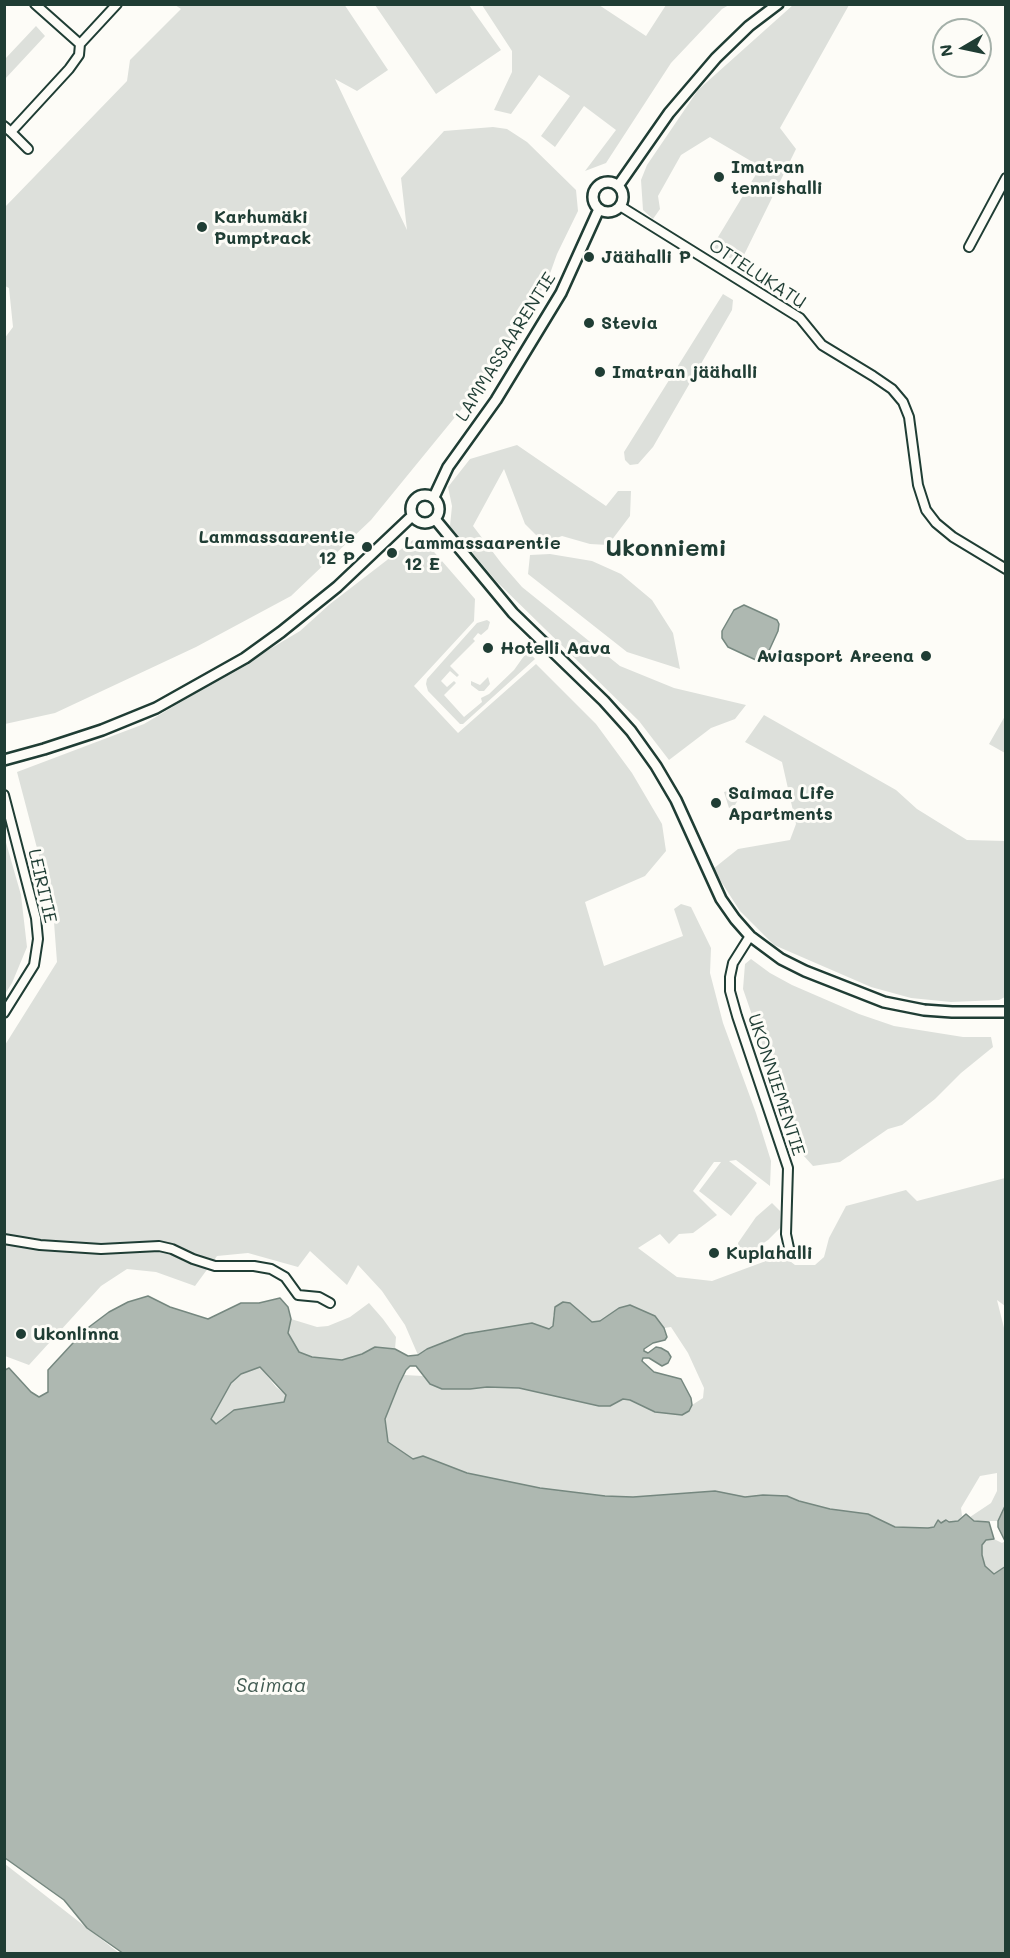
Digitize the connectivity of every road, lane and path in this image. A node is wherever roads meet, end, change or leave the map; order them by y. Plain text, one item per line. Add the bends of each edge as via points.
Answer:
1 (35, 4) edge
2 (117, 4) edge
3 (778, 4) edge
4 (80, 45) junction
5 (8, 129) edge
6 (28, 148) dead end
7 (1005, 178) edge
8 (618, 186) junction
9 (620, 206) junction
10 (599, 209) junction
11 (969, 247) dead end
12 (434, 497) junction
13 (412, 516) junction
14 (435, 519) junction
15 (1005, 569) edge
16 (4, 760) edge
17 (4, 795) edge
18 (750, 936) junction
19 (1005, 1012) edge
20 (4, 1013) edge
21 (4, 1239) edge
22 (789, 1248) dead end
23 (330, 1303) dead end

1 - 4 street
2 - 4 street
3 - 8 street via 716,58 669,113
4 - 5 street via 79,55 69,69
5 - 6 street
7 - 11 street
8 - 9 street via 622,195
8 - 10 street via 606,182 596,188 593,200
9 - 10 street via 610,212
9 - 15 street, OTTELUKATU via 800,318 822,345 892,389 909,417 918,485 926,510 952,537
10 - 12 street, LAMMASSAARENTIE via 561,293 496,400 448,466
12 - 13 street via 418,496 411,505
12 - 14 street via 440,508
13 - 14 street via 420,522
13 - 16 street via 337,587 245,658 156,708 102,730
14 - 18 street via 513,613 631,731 676,800 721,899
17 - 20 street, LEIRITIE via 38,939 34,964
18 - 19 street via 805,971 884,1002 942,1012
18 - 22 street, UKONNIEMENTIE via 734,963 730,991 788,1168
21 - 23 street via 101,1249 159,1246 214,1266 264,1267 285,1277 298,1295 319,1297

